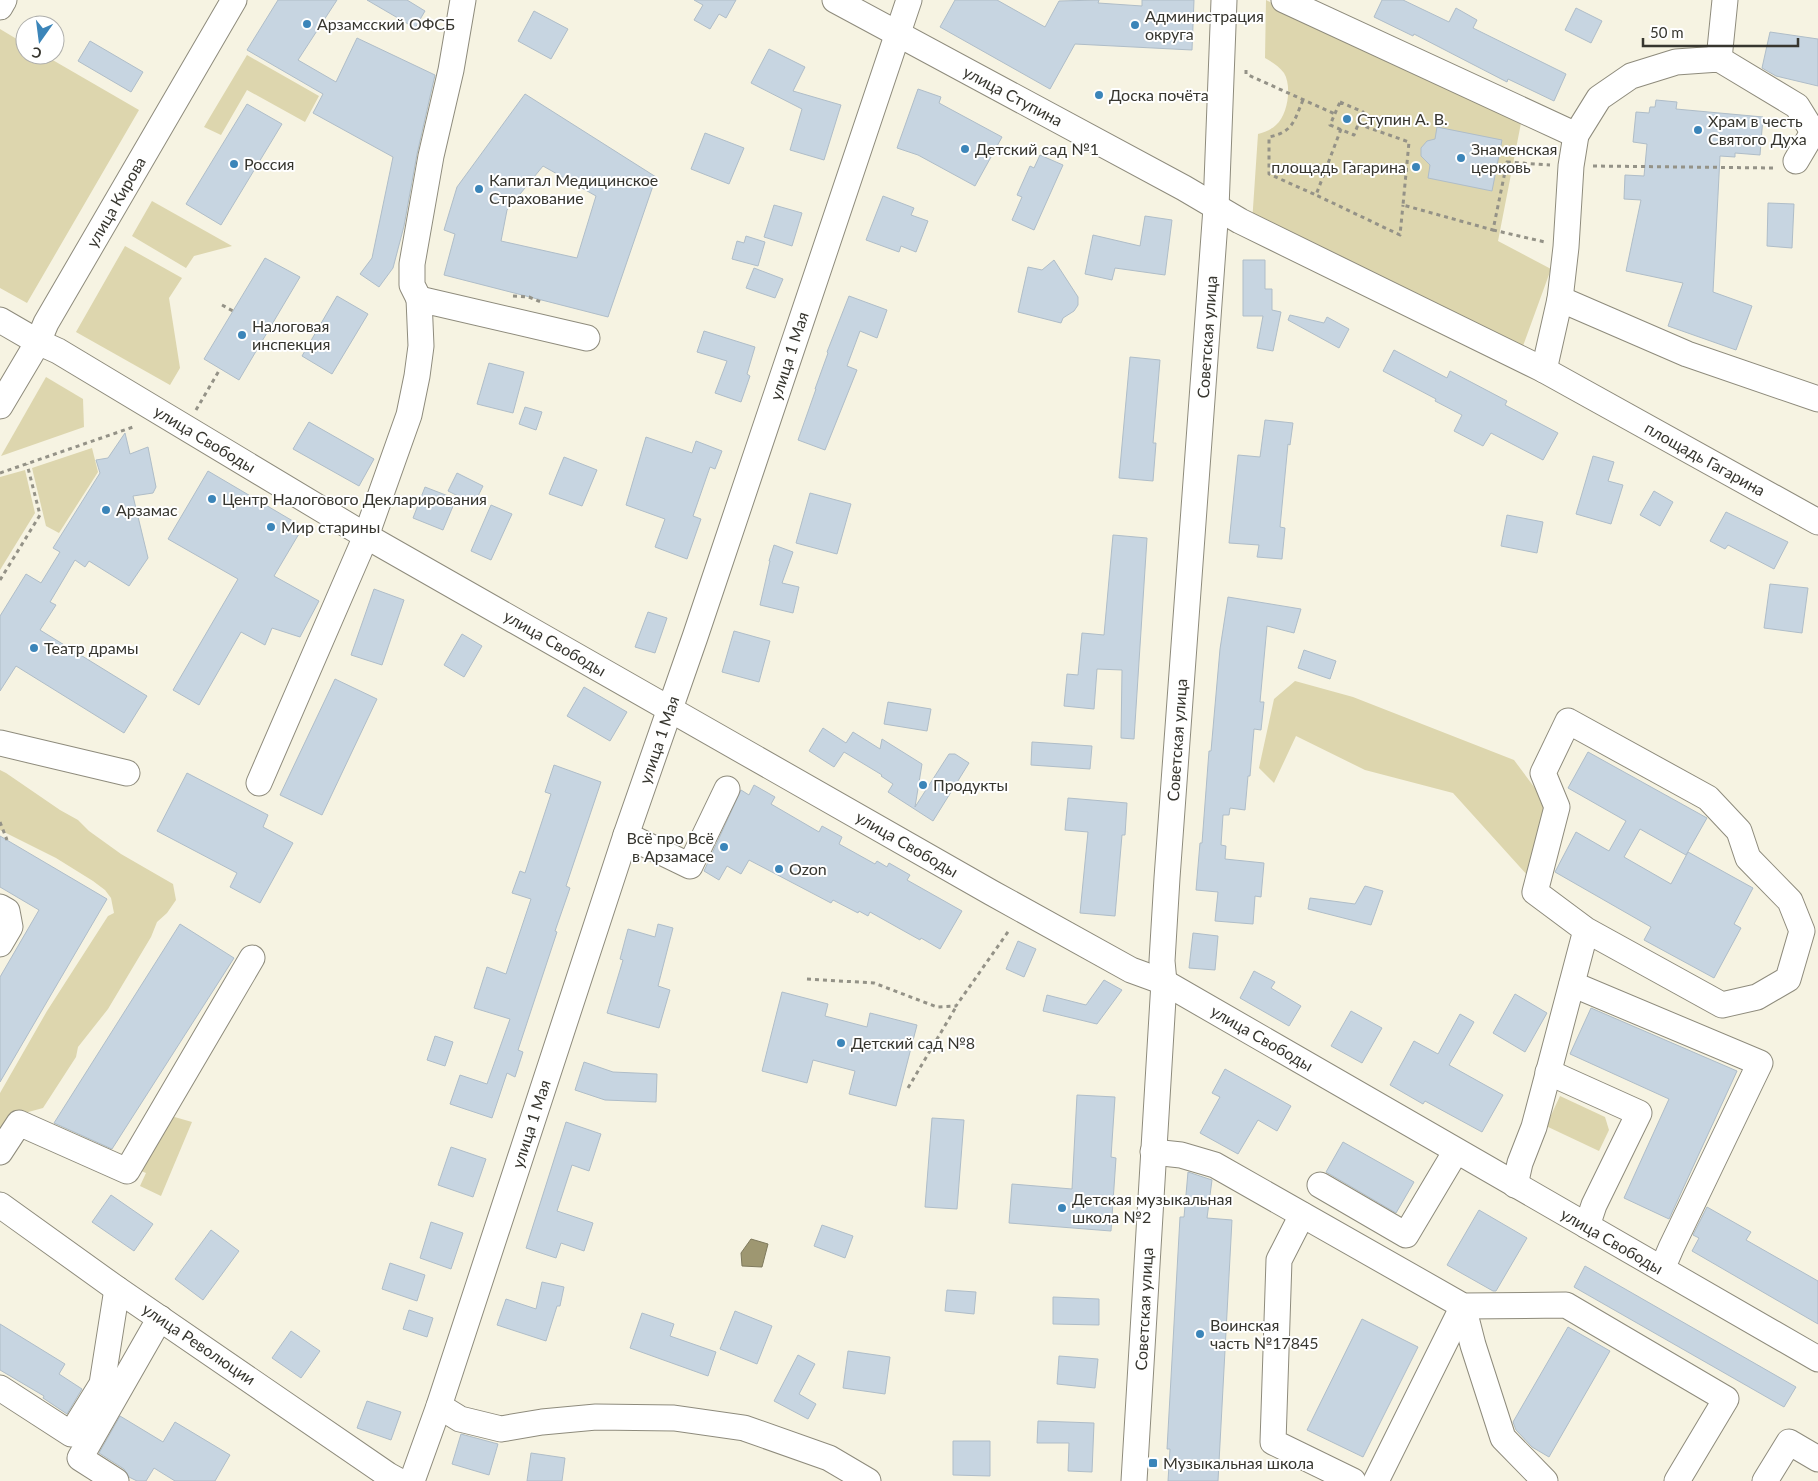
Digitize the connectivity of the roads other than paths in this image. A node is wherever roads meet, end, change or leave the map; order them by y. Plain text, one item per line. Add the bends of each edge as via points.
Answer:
1 (4, 0) edge
2 (234, 0) edge
3 (463, 0) edge
4 (835, 0) edge
5 (908, 0) edge
6 (1224, 0) edge
7 (1284, 0) edge
8 (1725, 0) edge
9 (0, 7) edge
10 (897, 33) junction
11 (1719, 59) junction
12 (1816, 132) edge
13 (1576, 134) junction
14 (1796, 161) dead end
15 (1216, 208) junction
16 (419, 299) junction
17 (1560, 299) junction
18 (0, 320) edge
19 (588, 338) dead end
20 (38, 342) junction
21 (1544, 370) junction
22 (1818, 399) edge
23 (0, 406) edge
24 (1818, 522) edge
25 (366, 536) junction
26 (670, 708) junction
27 (0, 743) edge
28 (127, 773) dead end
29 (259, 783) dead end
30 (727, 789) dead end
31 (626, 835) junction
32 (0, 907) edge
33 (1586, 930) junction
34 (0, 944) edge
35 (252, 958) dead end
36 (1164, 982) junction
37 (1572, 984) junction
38 (1548, 1072) junction
39 (1456, 1151) junction
40 (0, 1152) edge
41 (1153, 1152) junction
42 (1515, 1184) junction
43 (1320, 1185) dead end
44 (0, 1205) edge
45 (1302, 1215) junction
46 (1587, 1226) junction
47 (1662, 1269) junction
48 (117, 1289) junction
49 (1463, 1306) junction
50 (160, 1318) junction
51 (1818, 1359) edge
52 (0, 1388) edge
53 (439, 1406) junction
54 (1818, 1458) edge
55 (116, 1481) edge
56 (400, 1481) edge
57 (412, 1481) edge
58 (868, 1481) edge
59 (1134, 1481) edge
60 (1353, 1481) edge
61 (1376, 1481) edge
62 (1544, 1481) edge
63 (1677, 1481) edge
64 (1765, 1481) edge

1 - 9 street
2 - 20 street, улица Кирова via 51,314
3 - 16 street via 412,264 412,285
4 - 10 street, улица Ступина
5 - 10 street, улица 1 Мая
6 - 15 street, Советская улица
7 - 13 street
8 - 11 street
10 - 15 street, улица Ступина
10 - 26 street, улица 1 Мая
11 - 12 street via 1797,106
11 - 13 street via 1676,62 1631,76 1599,98
12 - 14 street
13 - 17 street
15 - 21 street, площадь Гагарина
15 - 36 street, Советская улица via 1167,878 1162,961
16 - 19 street
16 - 25 street via 421,346 410,408
17 - 21 street
17 - 22 street via 1687,354
18 - 20 street, улица Свободы
20 - 23 street, улица Кирова
20 - 25 street, улица Свободы
21 - 24 street, площадь Гагарина
25 - 26 street, улица Свободы
25 - 29 street
26 - 31 street, улица 1 Мая
26 - 36 street, улица Свободы via 1130,970
27 - 28 street
30 - 31 street via 690,866
31 - 53 street, улица 1 Мая
32 - 34 street via 7,911 10,928
33 - 33 street via 1535,892 1557,807 1543,773 1568,721 1708,798 1739,831 1748,858 1790,901 1802,931 1788,979 1757,997 1722,1005
33 - 37 street
35 - 40 street via 127,1171 19,1123
36 - 39 street, улица Свободы
36 - 41 street, Советская улица
37 - 38 street
37 - 47 street via 1760,1063
38 - 42 street
38 - 46 street via 1639,1113
39 - 42 street, улица Свободы
39 - 43 street via 1406,1235
41 - 45 street via 1181,1155 1215,1165
41 - 59 street, Советская улица
42 - 46 street, улица Свободы
44 - 48 street, улица Революции
45 - 49 street
45 - 60 street via 1278,1260 1274,1442
46 - 47 street, улица Свободы
47 - 51 street, улица Свободы
48 - 50 street, улица Революции
48 - 52 street via 102,1384 70,1434
49 - 61 street
49 - 62 street via 1503,1438
49 - 63 street via 1566,1305 1726,1399
50 - 55 street via 80,1458
50 - 56 street, улица Революции
53 - 57 street, улица 1 Мая
53 - 58 street via 460,1419 501,1429 596,1417 674,1418 744,1428 829,1458
54 - 64 street via 1789,1442

